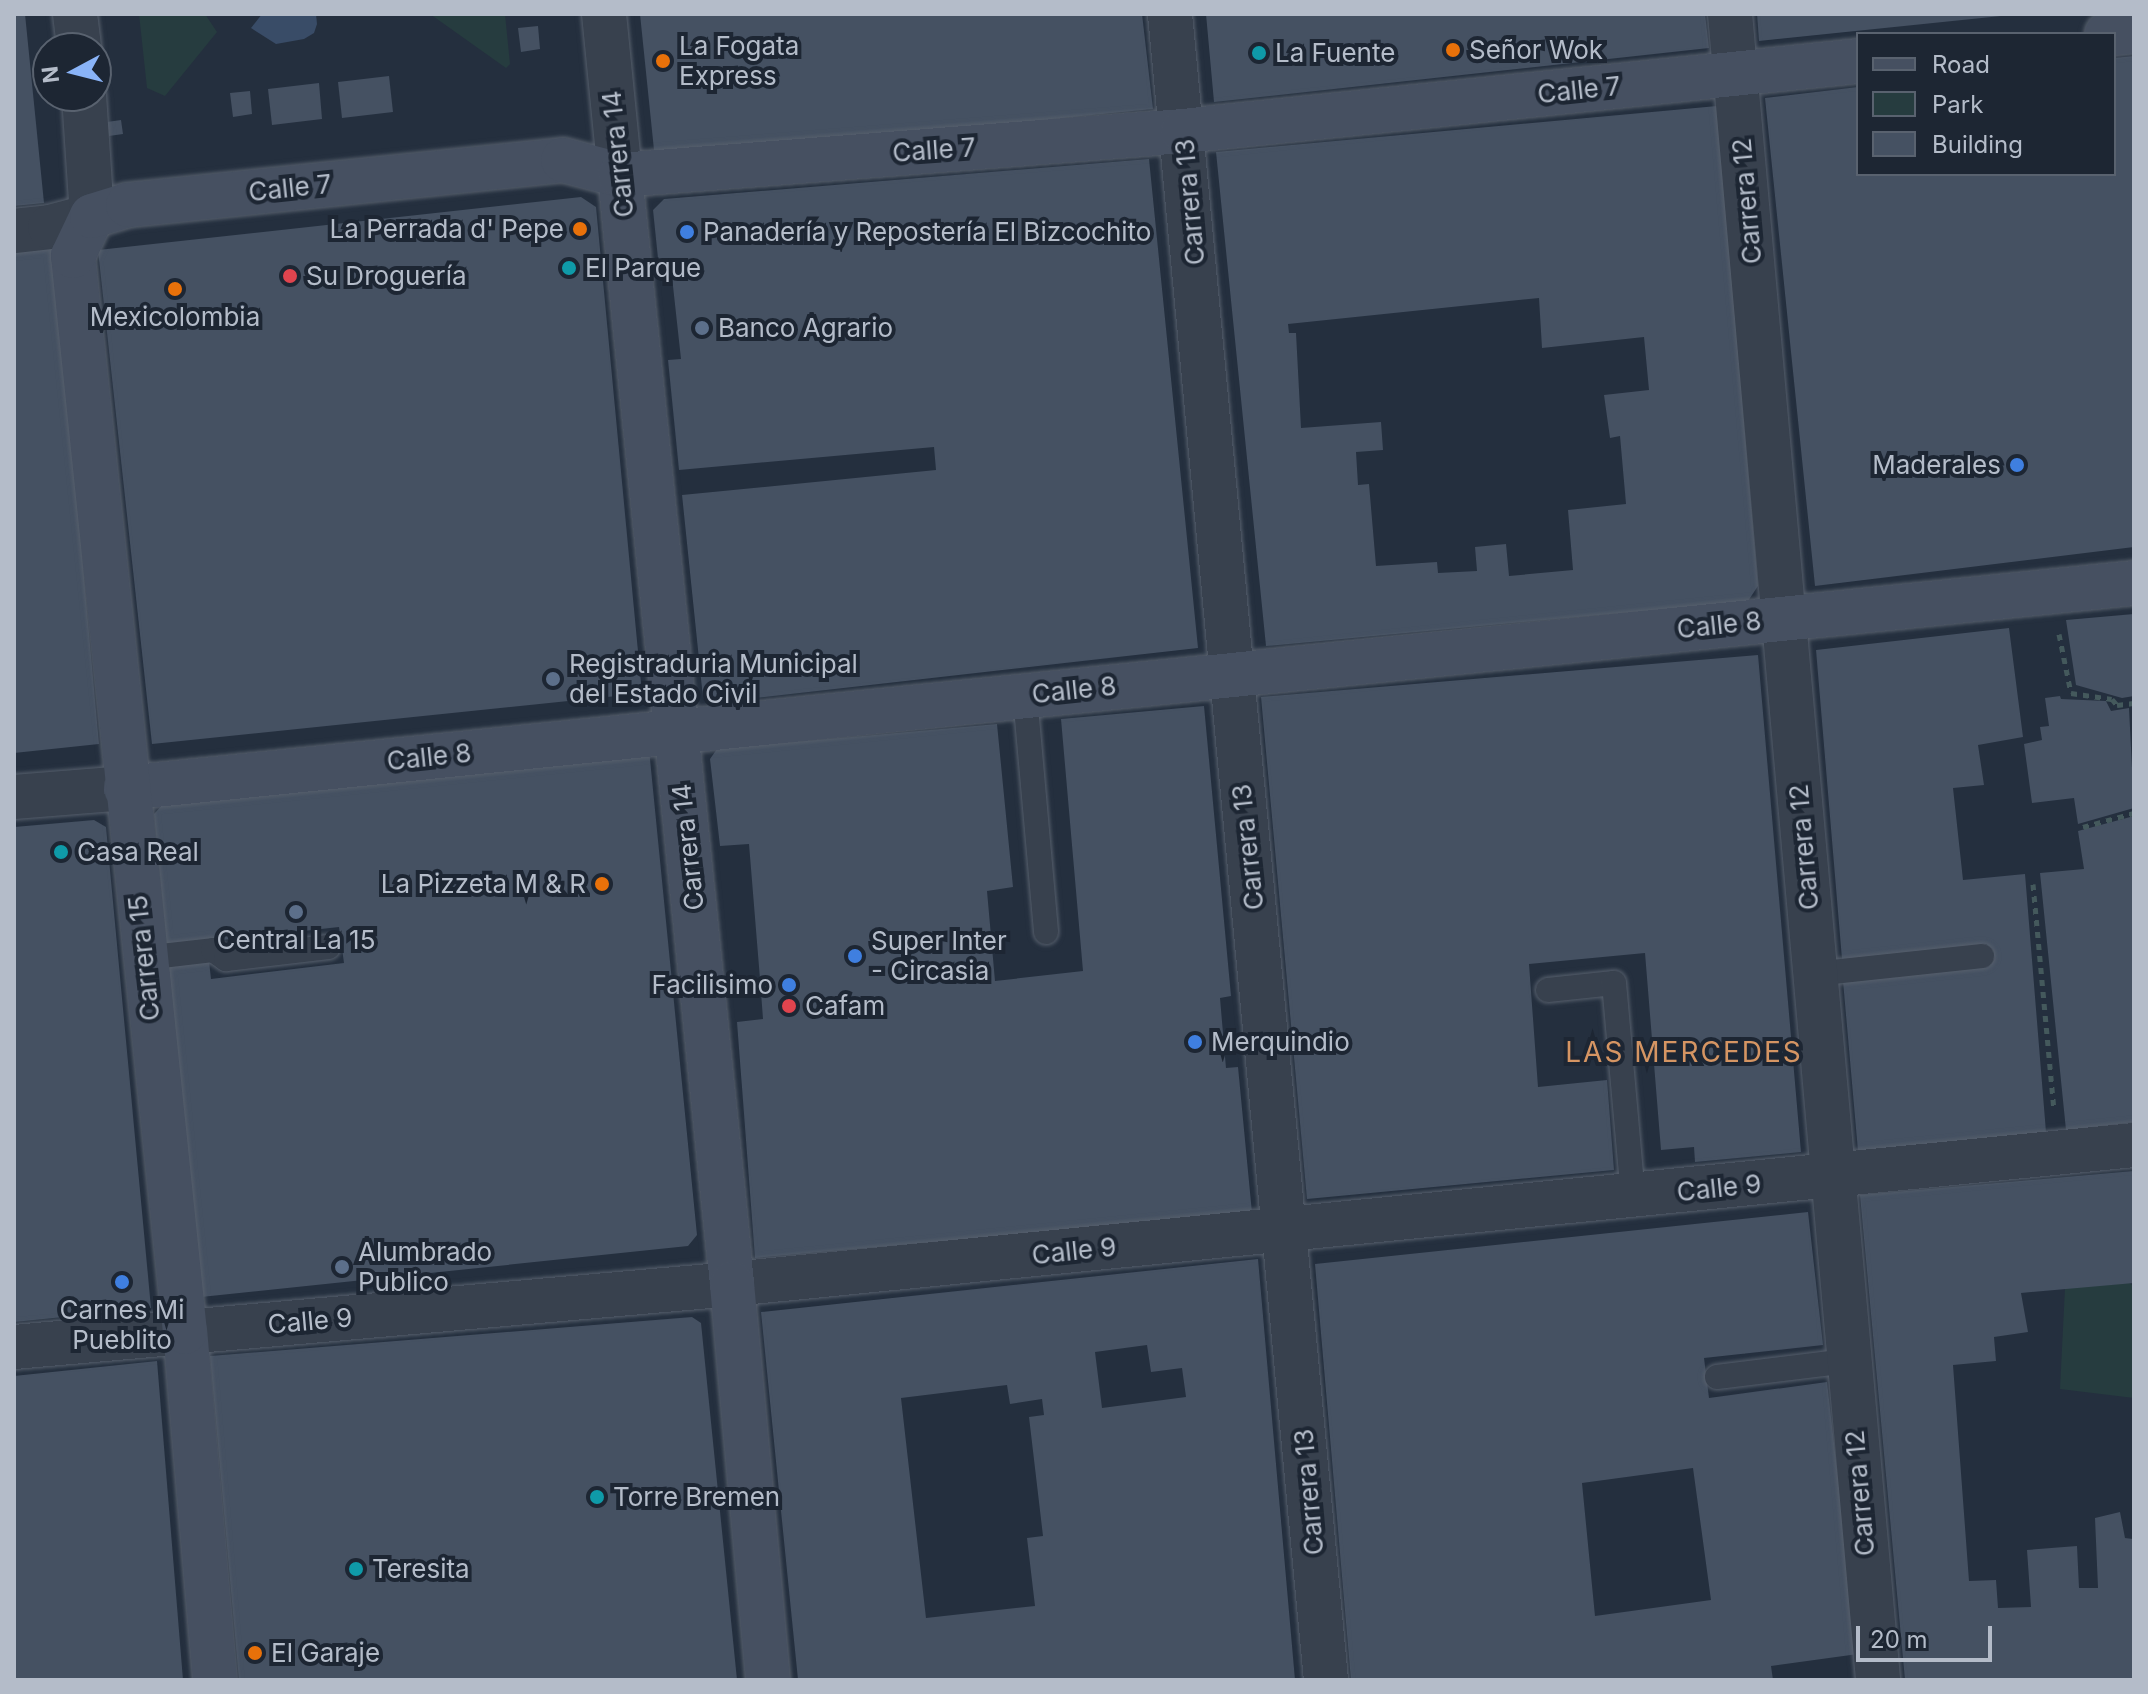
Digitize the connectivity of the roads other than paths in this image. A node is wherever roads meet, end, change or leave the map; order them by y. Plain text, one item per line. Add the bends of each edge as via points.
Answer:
1 (604, 14) edge
2 (1170, 14) edge
3 (1730, 14) edge
4 (1856, 61) edge
5 (1736, 74) junction
6 (85, 112) edge
7 (1183, 131) junction
8 (620, 175) junction
9 (92, 216) junction
10 (14, 231) edge
11 (2134, 583) edge
12 (1784, 618) junction
13 (1231, 673) junction
14 (1025, 696) junction
15 (677, 731) junction
16 (126, 788) junction
17 (14, 797) edge
18 (1046, 932) dead end
19 (328, 947) dead end
20 (1982, 956) dead end
21 (144, 958) junction
22 (1814, 974) junction
23 (1548, 990) dead end
24 (2134, 1145) edge
25 (1831, 1177) junction
26 (1633, 1197) junction
27 (1287, 1230) junction
28 (732, 1284) junction
29 (185, 1332) junction
30 (14, 1347) edge
31 (1847, 1361) junction
32 (1717, 1377) dead end
33 (215, 1680) edge
34 (768, 1680) edge
35 (1326, 1680) edge
36 (1878, 1680) edge

1 - 8 street, Carrera 14
2 - 7 street, Carrera 13
3 - 5 street, Carrera 12
4 - 5 main road, Calle 7
5 - 7 main road, Calle 7
5 - 12 street, Carrera 12
6 - 9 street, Carrera 15
7 - 8 main road, Calle 7
7 - 13 street, Carrera 13
8 - 9 main road, Calle 7 via 563,160 128,205
8 - 15 main road, Carrera 14
9 - 10 street, Calle 7
9 - 16 main road, Carrera 15 via 73,256
11 - 12 main road, Calle 8
12 - 13 main road, Calle 8
12 - 22 street, Carrera 12
13 - 14 main road, Calle 8
13 - 27 street, Carrera 13
14 - 15 main road, Calle 8
14 - 18 lane
15 - 16 main road, Calle 8
15 - 28 main road, Carrera 14
16 - 17 street, Calle 8
16 - 21 main road, Carrera 15
19 - 21 lane via 226,959 213,950
20 - 22 lane
21 - 29 main road, Carrera 15
22 - 25 street, Carrera 12
23 - 26 lane via 1614,983
24 - 25 street, Calle 9
25 - 26 street, Calle 9
25 - 31 street, Carrera 12
26 - 27 street, Calle 9
27 - 28 street, Calle 9
27 - 35 street, Carrera 13
28 - 29 street, Calle 9
28 - 34 main road, Carrera 14
29 - 30 street, Calle 9
29 - 33 main road, Carrera 15
31 - 32 lane
31 - 36 street, Carrera 12

